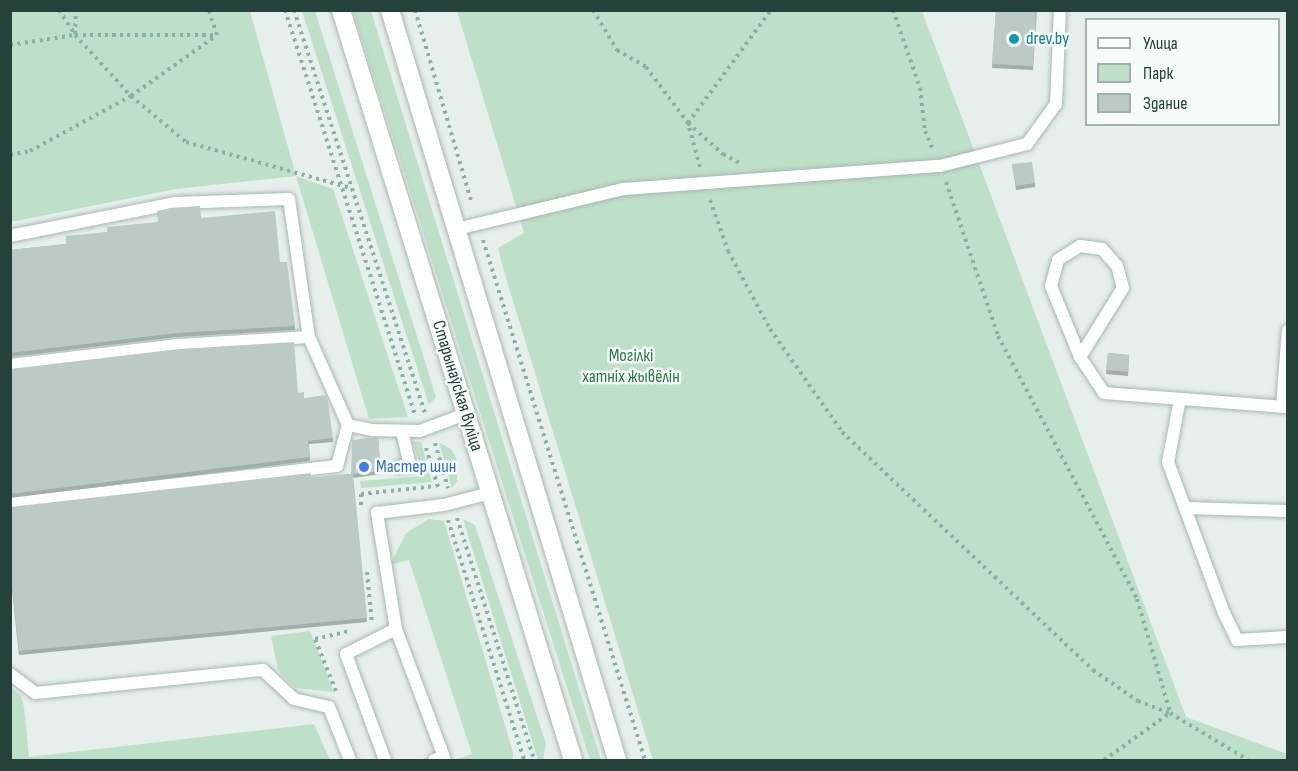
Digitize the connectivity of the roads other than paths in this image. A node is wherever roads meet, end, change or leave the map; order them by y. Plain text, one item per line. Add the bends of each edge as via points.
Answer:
1 (341, 10) edge
2 (390, 10) edge
3 (1060, 10) edge
4 (458, 229) junction
5 (10, 236) edge
6 (1287, 330) edge
7 (309, 337) junction
8 (1080, 357) junction
9 (10, 365) edge
10 (1180, 399) junction
11 (1285, 406) edge
12 (465, 414) junction
13 (348, 425) junction
14 (402, 431) junction
15 (398, 466) dead end
16 (490, 493) junction
17 (10, 503) edge
18 (1185, 508) junction
19 (1287, 511) edge
20 (396, 629) junction
21 (1287, 637) edge
22 (10, 674) edge
23 (350, 760) edge
24 (385, 760) edge
25 (434, 760) edge
26 (573, 760) edge
27 (617, 760) edge

1 - 12 main road, Старынаўская вуліца
2 - 4 main road
3 - 4 lane via 1056,104 1027,144 940,166 624,189
4 - 27 main road
5 - 7 lane via 175,203 289,199
6 - 11 lane
7 - 9 lane via 178,345
7 - 13 lane
8 - 8 lane via 1123,288 1117,266 1102,249 1080,246 1058,260 1051,286
8 - 10 lane via 1104,393
10 - 11 lane
10 - 18 lane via 1168,462
12 - 14 lane via 425,430
12 - 16 main road, Старынаўская вуліца
13 - 14 lane
13 - 17 lane via 337,466
14 - 15 lane via 410,466
16 - 20 lane via 377,513
16 - 26 main road, Старынаўская вуліца
18 - 19 lane
18 - 21 lane via 1237,640
20 - 24 lane via 346,654
20 - 25 lane via 444,757
22 - 23 lane via 35,693 263,670 294,699 329,707

